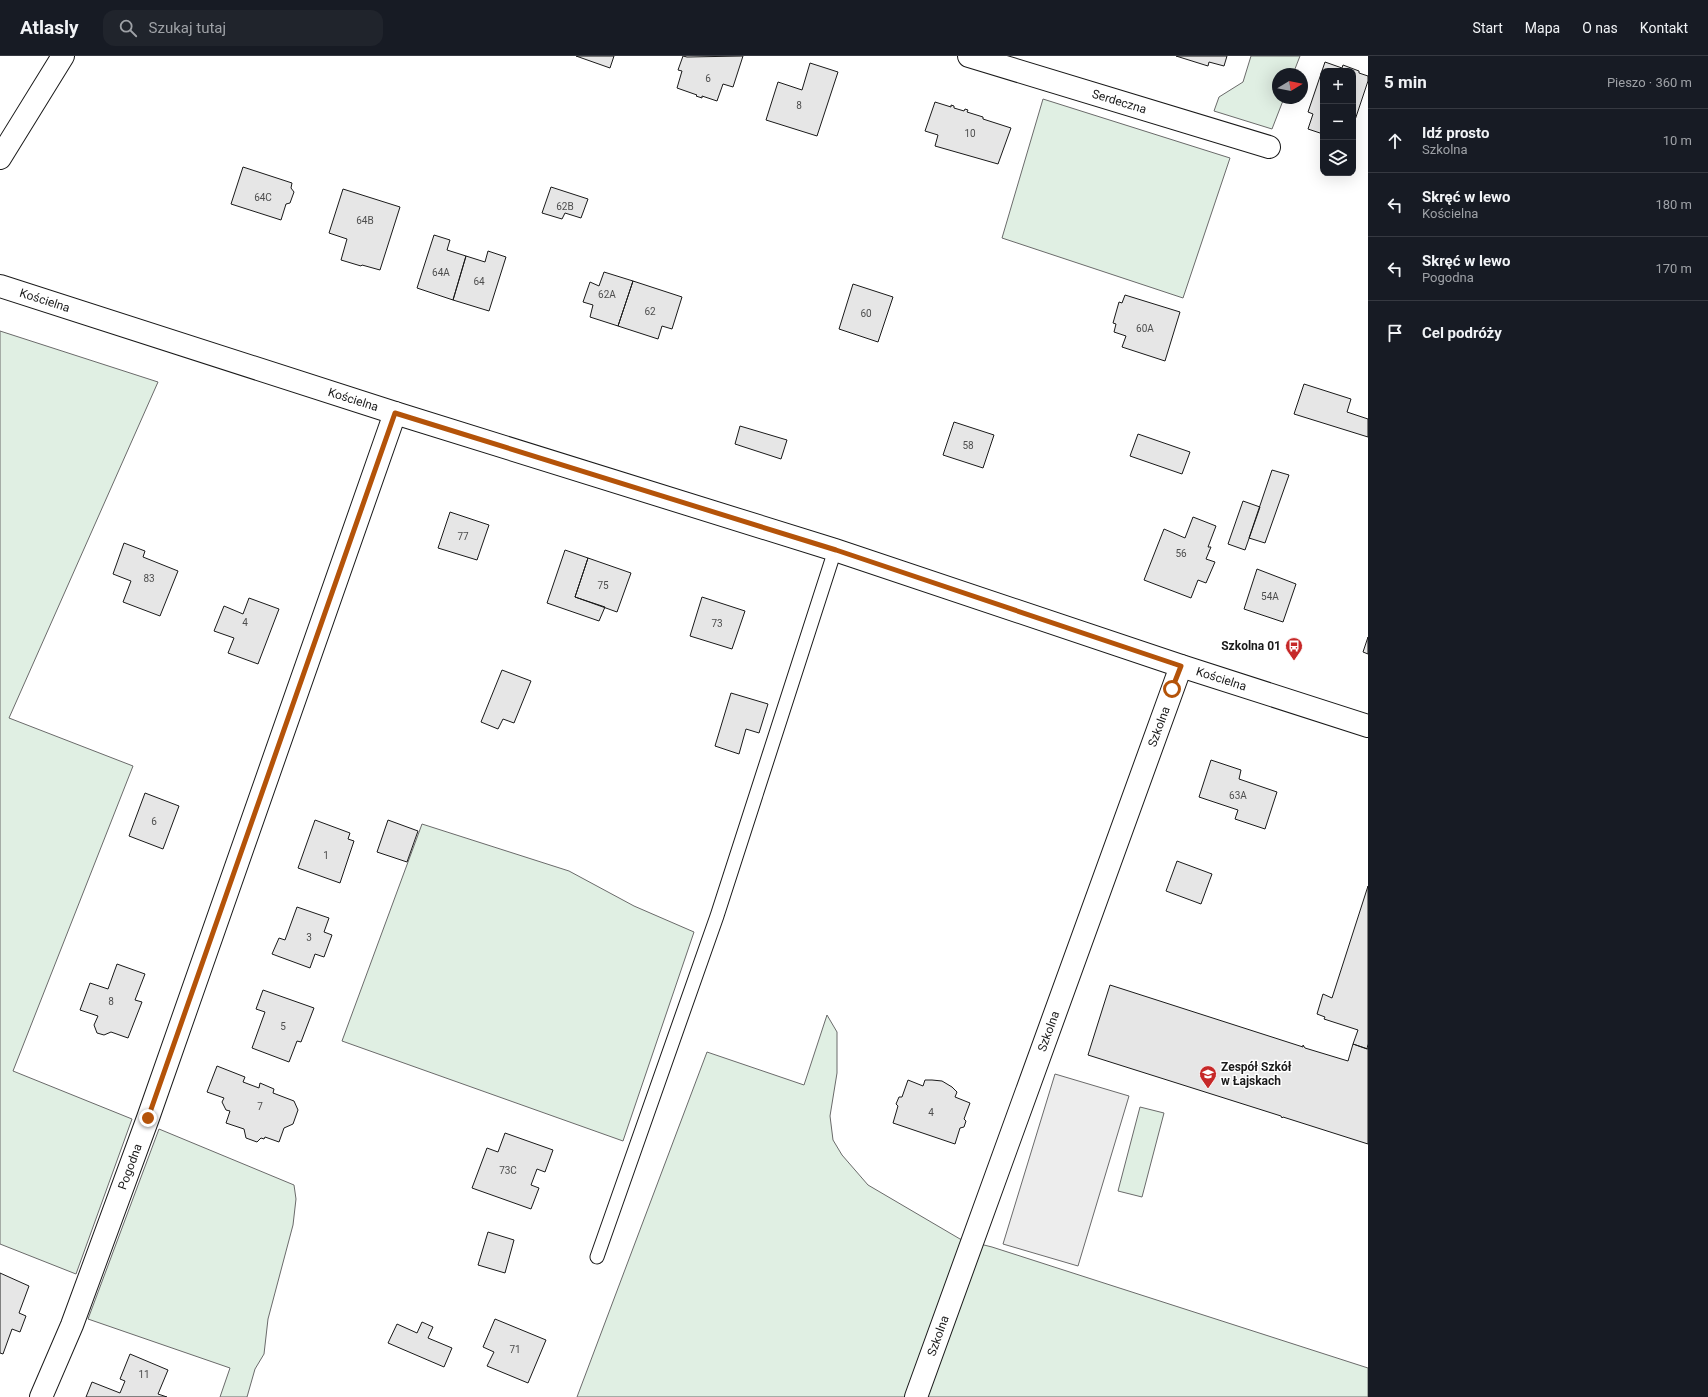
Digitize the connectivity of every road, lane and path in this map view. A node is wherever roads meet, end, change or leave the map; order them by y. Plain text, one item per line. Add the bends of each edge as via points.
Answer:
1 (62, 56) edge
2 (970, 56) edge
3 (1269, 147) dead end
4 (0, 158) edge
5 (0, 286) edge
6 (395, 413) junction
7 (836, 550) junction
8 (1181, 666) junction
9 (1368, 726) edge
10 (597, 1257) dead end
11 (41, 1397) edge
12 (916, 1397) edge

1 - 4 street
2 - 3 street, Serdeczna
5 - 6 street, Kościelna
6 - 7 street, Kościelna
6 - 11 street, Pogodna via 148,1118 72,1325
7 - 8 street, Kościelna
7 - 10 lane via 717,916
8 - 9 street, Kościelna
8 - 12 street, Szkolna

